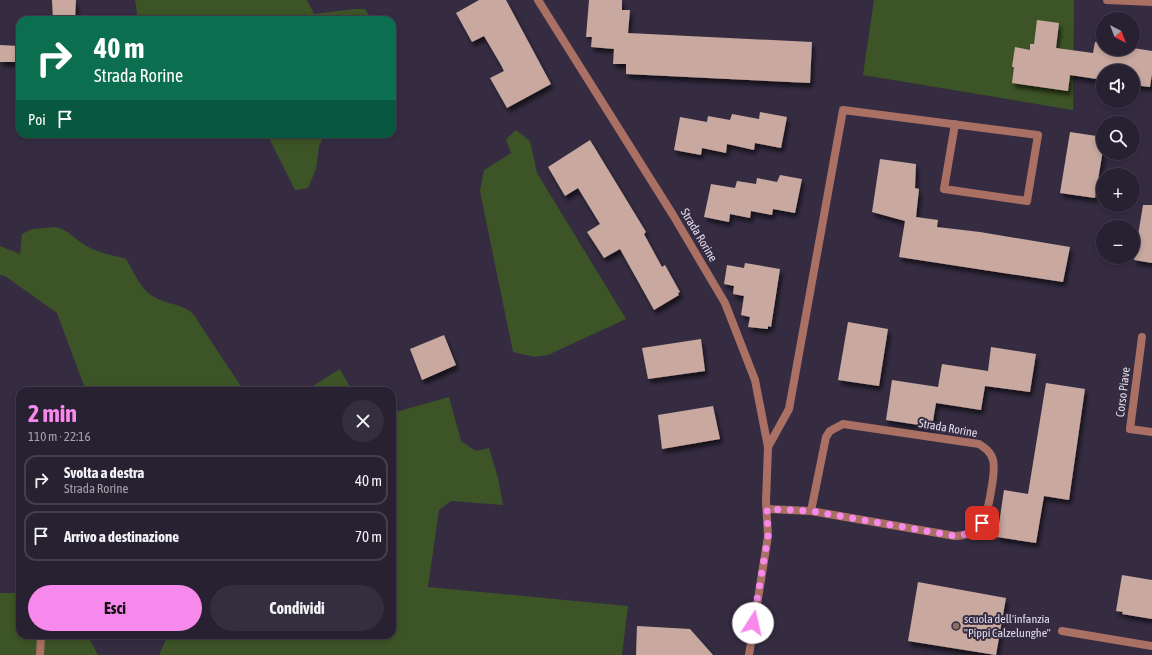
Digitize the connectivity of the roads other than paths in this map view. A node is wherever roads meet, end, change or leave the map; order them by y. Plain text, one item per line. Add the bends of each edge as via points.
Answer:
1 (538, 0) edge
2 (1107, 0) edge
3 (1152, 2) edge
4 (955, 124) junction
5 (1142, 337) dead end
6 (1152, 432) edge
7 (768, 447) junction
8 (767, 509) junction
9 (811, 511) junction
10 (1062, 631) dead end
11 (41, 639) edge
12 (1152, 646) edge
13 (40, 655) edge
14 (749, 655) edge

1 - 7 street, Strada Rorine via 725,303 755,380
2 - 3 street
4 - 4 street via 1038,135 1027,200 944,189
4 - 7 street via 843,110 789,409
5 - 6 street, Corso Piave via 1130,429
7 - 8 street, Strada Rorine
8 - 9 street, Strada Rorine
8 - 14 street, Strada Rorine via 768,536
9 - 9 street, Strada Rorine via 963,536 977,529 985,515 993,461 986,448 979,444 843,424 830,431 826,437
10 - 12 street
11 - 13 street

